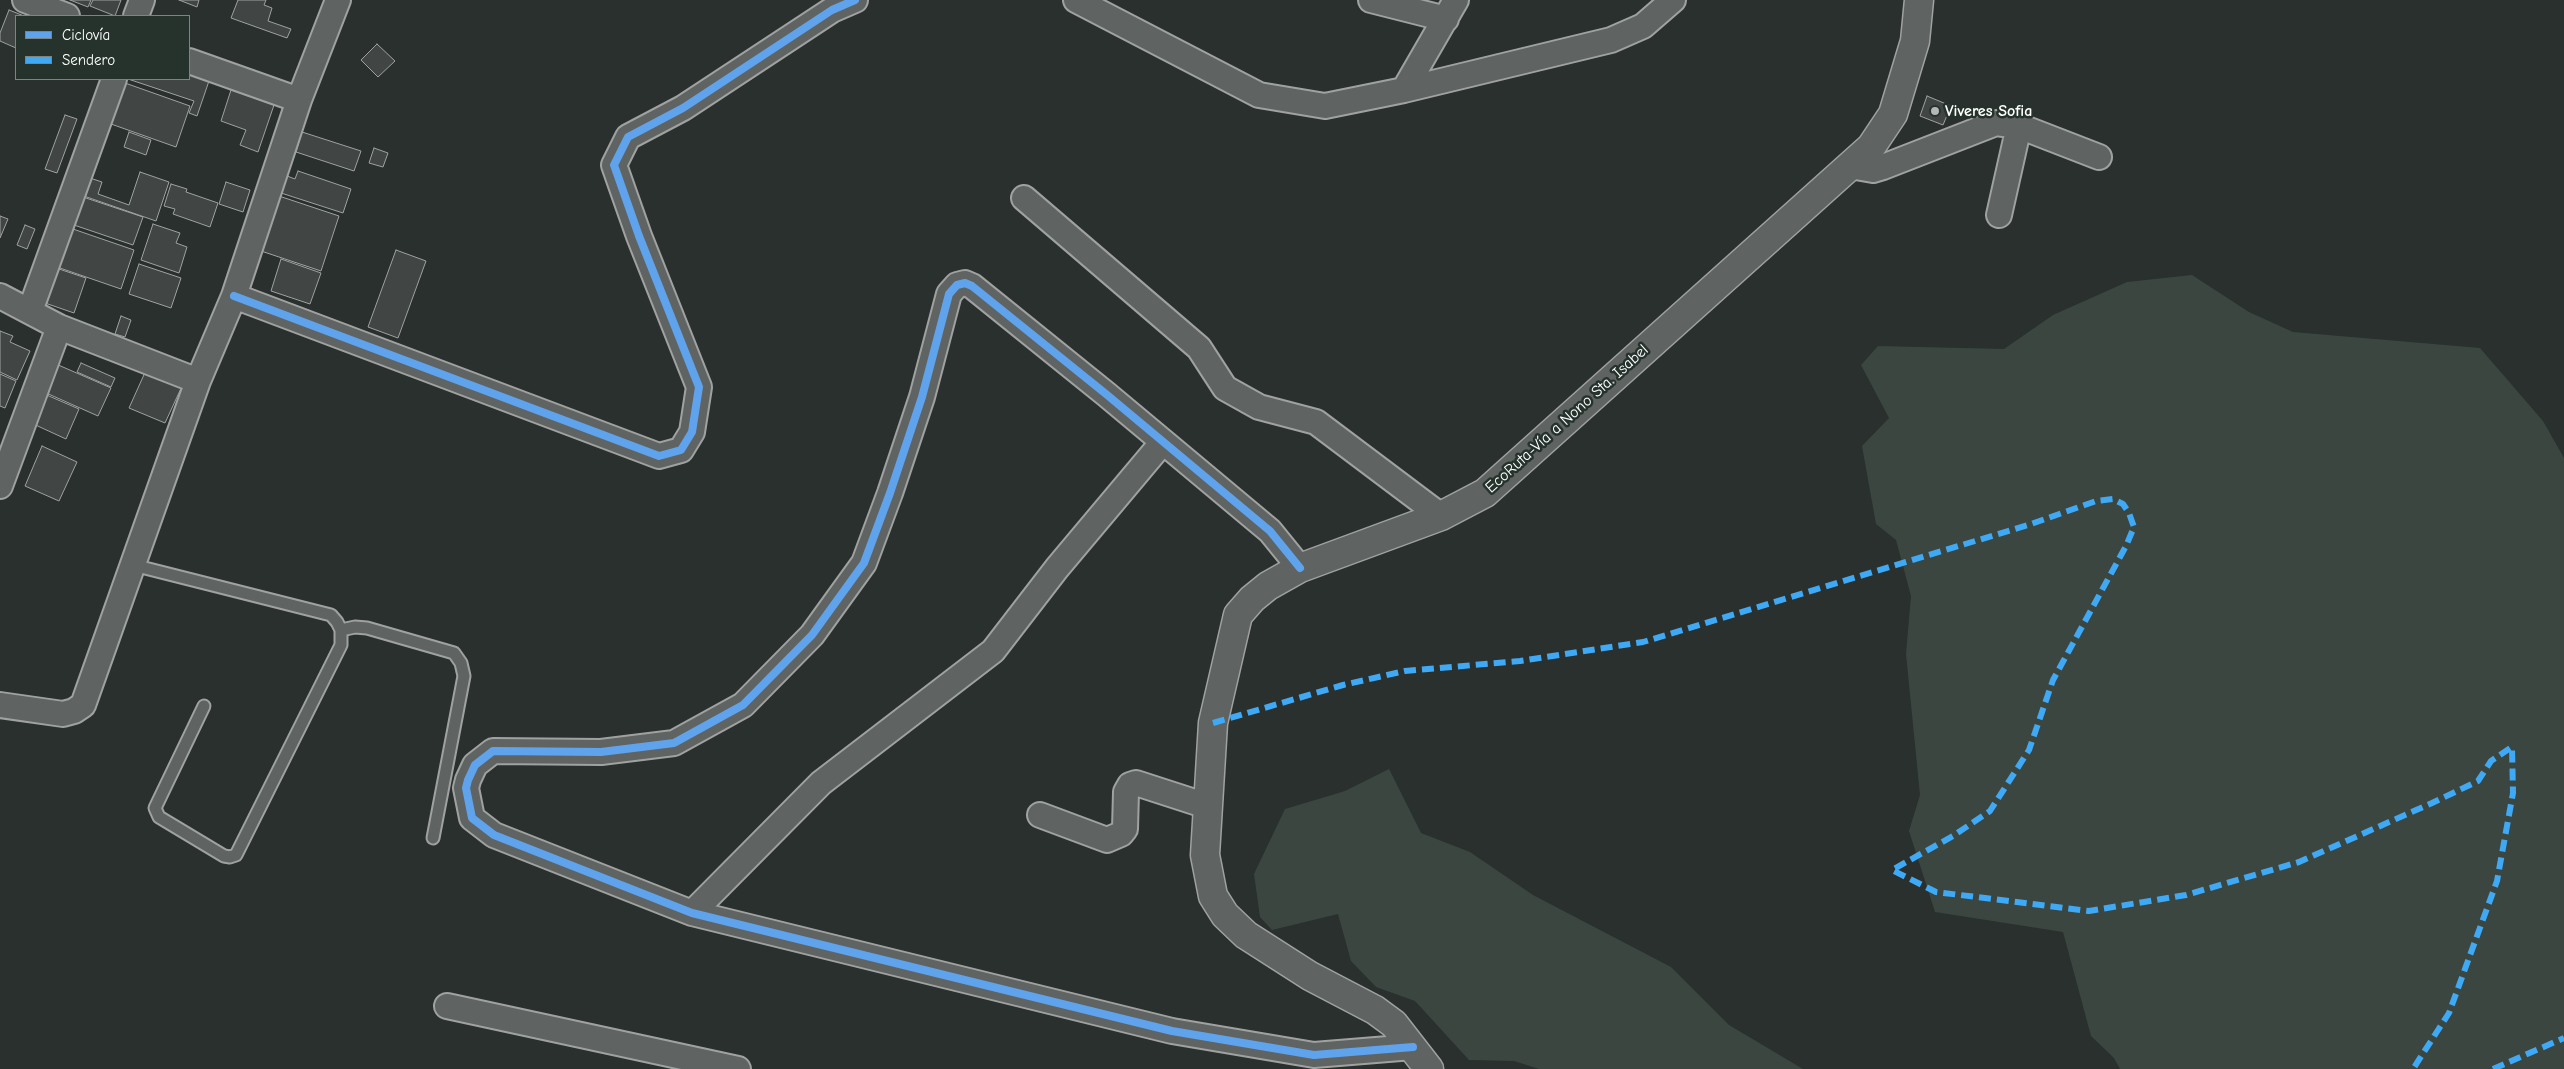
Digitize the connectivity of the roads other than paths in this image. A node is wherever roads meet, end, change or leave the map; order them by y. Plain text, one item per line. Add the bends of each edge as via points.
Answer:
1 (25, 0) edge
2 (142, 0) edge
3 (338, 0) edge
4 (855, 0) edge
5 (1076, 0) edge
6 (1371, 0) edge
7 (1919, 0) edge
8 (1664, 3) edge
9 (1451, 9) edge
10 (65, 15) edge
11 (136, 15) edge
12 (190, 61) edge
13 (114, 80) edge
14 (1404, 90) junction
15 (299, 100) junction
16 (2019, 126) junction
17 (2100, 157) dead end
18 (1850, 166) junction
19 (1024, 198) dead end
20 (1999, 215) dead end
21 (0, 296) edge
22 (234, 296) junction
23 (30, 311) junction
24 (59, 327) junction
25 (198, 380) junction
26 (1162, 443) junction
27 (0, 486) edge
28 (1441, 516) junction
29 (133, 565) junction
30 (1300, 568) junction
31 (341, 630) junction
32 (0, 706) edge
33 (204, 706) dead end
34 (1207, 806) junction
35 (1040, 815) dead end
36 (433, 838) dead end
37 (692, 912) junction
38 (447, 1006) dead end
39 (1413, 1047) junction
40 (738, 1069) edge
41 (1429, 1069) edge

1 - 10 street
2 - 11 street
3 - 15 street
4 - 22 street via 832,10 683,108 628,137 614,165 638,236 699,388 692,432 681,450 659,456
5 - 14 street via 1259,95 1325,106
6 - 9 street
7 - 18 main road, EcoRuta-Vía a Nono Sta. Isabel via 1915,41 1893,114 1871,147
8 - 14 street via 1642,26 1611,40
9 - 14 street
12 - 15 street
13 - 23 street
15 - 22 street
16 - 17 street
16 - 18 street via 1996,123 1873,170
16 - 20 street
18 - 28 main road, EcoRuta-Vía a Nono Sta. Isabel via 1485,493
19 - 28 street via 1199,348 1225,388 1259,407 1316,422
21 - 23 street
22 - 25 street
23 - 24 street
24 - 25 street
24 - 27 street
25 - 29 street
26 - 30 street via 1270,531
26 - 37 street via 993,651 821,783
26 - 37 street via 972,286 965,283 957,286 949,294 922,397 864,563 812,635 743,705 674,743 601,752 493,750 483,756 470,772 466,788 472,818 494,835
28 - 30 main road, EcoRuta-Vía a Nono Sta. Isabel
29 - 31 lane via 331,615
29 - 32 street via 83,704 63,714
30 - 34 main road, EcoRuta-Vía a Nono Sta. Isabel via 1268,586 1238,615 1213,723
31 - 33 lane via 341,645 236,855 230,857 159,817 155,808
31 - 36 lane via 367,628 454,653 461,663 464,676
34 - 35 street via 1136,783 1130,785 1126,792 1125,829 1107,840
34 - 39 main road, EcoRuta-Vía a Nono Sta. Isabel via 1205,854 1213,896 1225,914 1246,936 1310,976 1376,1010 1394,1024
37 - 39 street via 1172,1031 1314,1054
38 - 40 street
39 - 41 main road, EcoRuta-Vía a Nono Sta. Isabel

